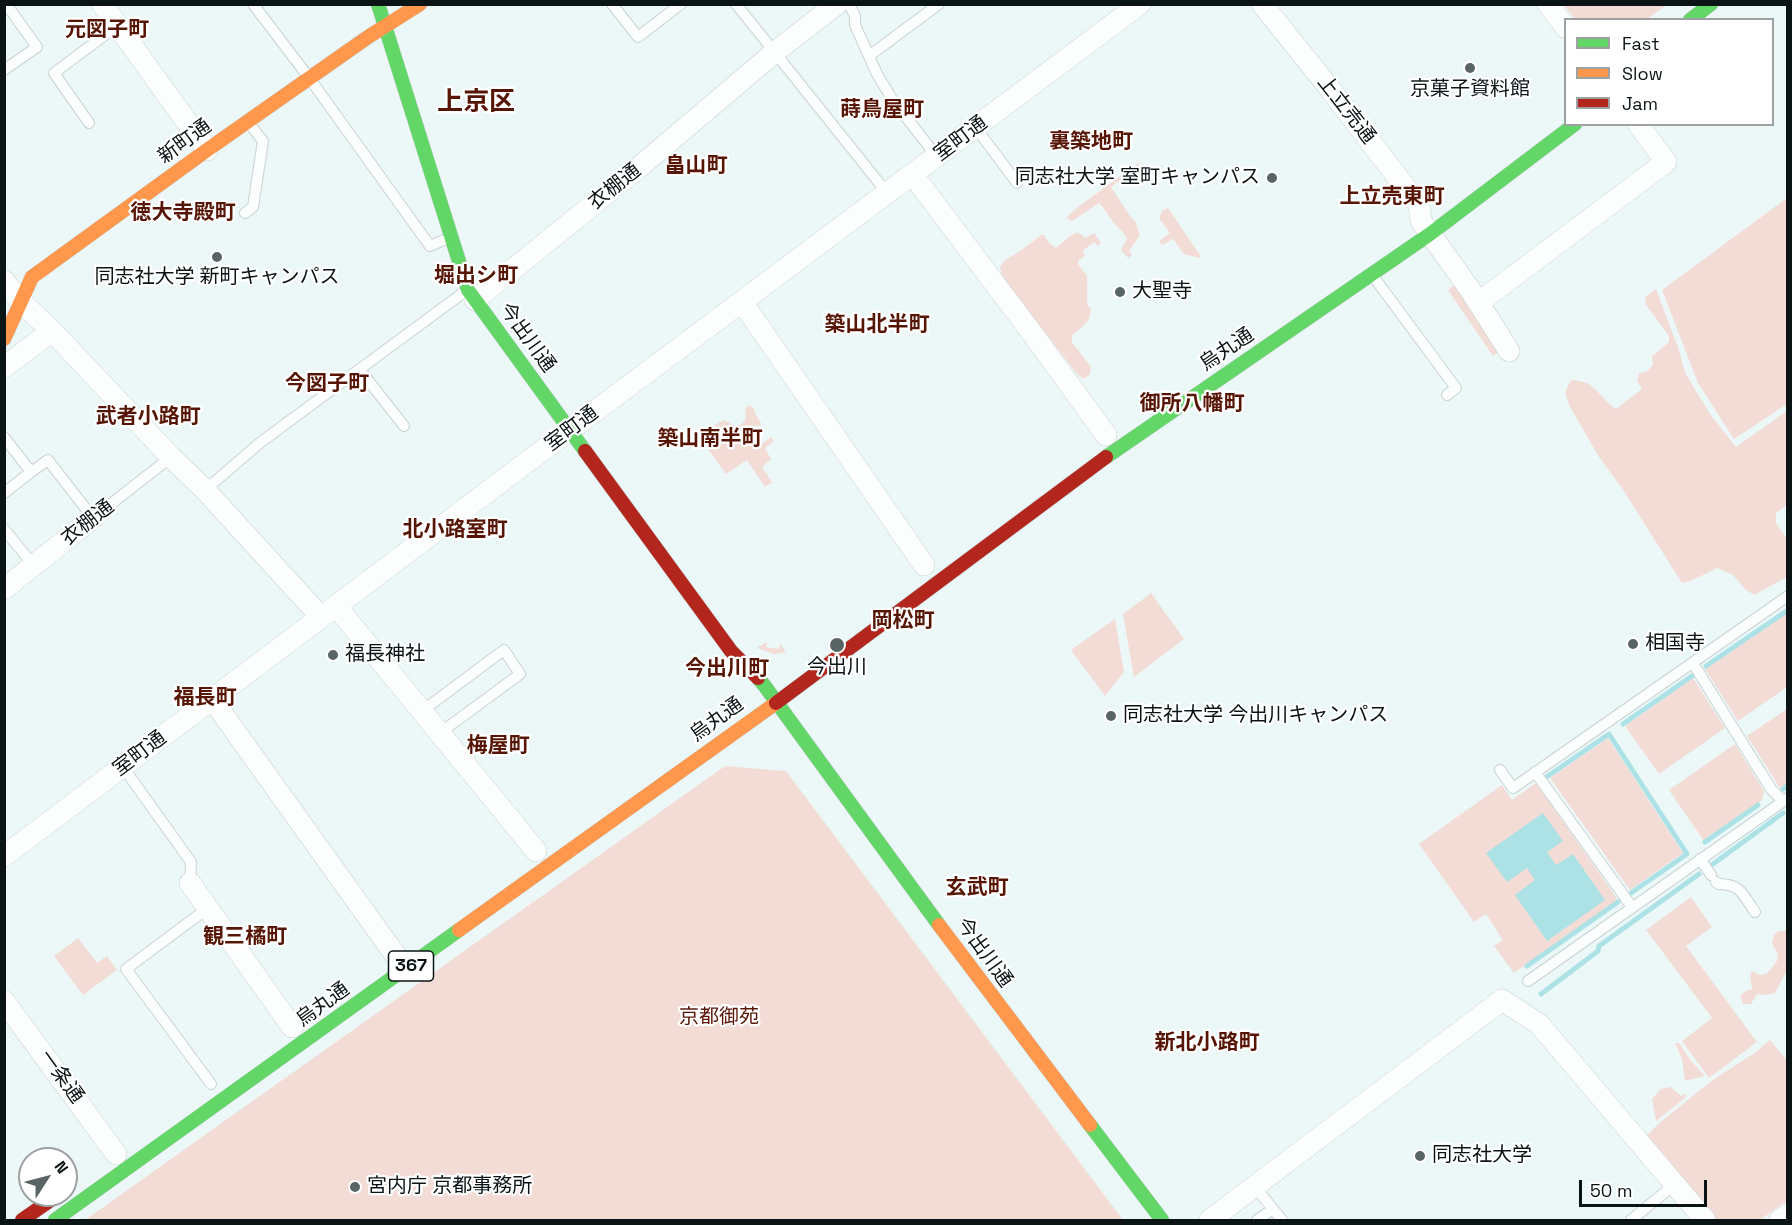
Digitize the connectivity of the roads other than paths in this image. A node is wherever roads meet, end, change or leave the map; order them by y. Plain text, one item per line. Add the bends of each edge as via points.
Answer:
1 (6, 4) edge
2 (102, 4) edge
3 (253, 4) edge
4 (378, 4) edge
5 (420, 4) edge
6 (612, 4) edge
7 (681, 4) edge
8 (736, 4) edge
9 (837, 4) edge
10 (849, 4) edge
11 (939, 4) edge
12 (1140, 4) edge
13 (1262, 4) edge
14 (1548, 4) edge
15 (1711, 4) edge
16 (1693, 18) edge
17 (1564, 25) edge
18 (117, 26) junction
19 (385, 27) junction
20 (775, 52) junction
21 (869, 56) junction
22 (4, 70) edge
23 (310, 79) junction
24 (248, 121) junction
25 (88, 123) dead end
26 (1572, 126) edge
27 (1639, 126) edge
28 (976, 128) junction
29 (207, 150) junction
30 (937, 157) junction
31 (913, 175) junction
32 (1017, 183) dead end
33 (888, 194) junction
34 (245, 213) dead end
35 (1425, 223) junction
36 (451, 237) junction
37 (1371, 273) junction
38 (4, 281) edge
39 (471, 295) junction
40 (20, 301) junction
41 (742, 302) junction
42 (1478, 303) junction
43 (52, 331) junction
44 (4, 339) edge
45 (1509, 351) dead end
46 (4, 367) edge
47 (360, 370) junction
48 (1447, 395) dead end
49 (404, 426) dead end
50 (570, 430) junction
51 (1106, 435) dead end
52 (4, 437) edge
53 (171, 457) junction
54 (31, 472) junction
55 (205, 490) junction
56 (4, 493) edge
57 (93, 518) junction
58 (4, 529) edge
59 (924, 565) dead end
60 (34, 566) junction
61 (4, 589) edge
62 (1788, 596) edge
63 (328, 611) junction
64 (1696, 668) dead end
65 (212, 699) junction
66 (771, 706) junction
67 (422, 711) junction
68 (440, 734) junction
69 (123, 767) junction
70 (1500, 770) dead end
71 (1535, 772) junction
72 (1785, 799) edge
73 (536, 851) dead end
74 (4, 856) edge
75 (1700, 859) junction
76 (190, 883) joint
77 (208, 908) junction
78 (1632, 908) junction
79 (1755, 912) dead end
80 (397, 957) junction
81 (1528, 981) dead end
82 (4, 1001) edge
83 (292, 1026) dead end
84 (1024, 1060) dead end
85 (211, 1084) dead end
86 (117, 1153) dead end
87 (1674, 1185) junction
88 (1255, 1187) junction
89 (41, 1207) edge
90 (1273, 1209) junction
91 (1788, 1215) edge
92 (22, 1221) edge
93 (55, 1221) edge
94 (1162, 1221) edge
95 (1210, 1221) edge
96 (1257, 1221) edge
97 (1282, 1221) edge
98 (1631, 1221) edge
99 (1705, 1221) edge
100 (1780, 1221) edge

1 - 22 lane via 37,48
2 - 18 street
3 - 23 lane
4 - 19 main road, 今出川通
5 - 19 main road, 新町通
6 - 7 lane via 638,37
8 - 20 lane
9 - 20 street, 衣棚通
10 - 21 lane
11 - 21 lane
12 - 28 street, 室町通
13 - 35 street, 上立売通 via 1419,205
14 - 17 street
15 - 16 main road
18 - 25 lane via 54,74
18 - 29 street
19 - 23 main road, 新町通
19 - 36 main road, 今出川通
20 - 33 lane
20 - 39 street, 衣棚通 via 637,169
21 - 30 lane via 892,99
23 - 24 main road, 新町通
23 - 36 lane via 430,246
24 - 29 main road, 新町通
24 - 34 lane via 263,141 253,207
26 - 35 main road, 烏丸通 / 367
27 - 42 street via 1666,162
28 - 30 street, 室町通
28 - 32 lane
29 - 40 main road, 新町通 via 32,277
30 - 31 street, 室町通
31 - 33 street, 室町通
31 - 51 street
33 - 41 street, 室町通
35 - 37 main road, 烏丸通 / 367
35 - 42 street, 上立売通
36 - 39 main road, 今出川通
37 - 48 lane via 1456,388
37 - 66 main road, 烏丸通 / 367 via 1100,460
38 - 40 street
39 - 47 lane, 衣棚通
39 - 50 main road, 今出川通
40 - 43 street
40 - 44 main road, 新町通
41 - 50 street, 室町通
41 - 59 street
42 - 45 street, 上立売通
43 - 46 street
43 - 53 street
47 - 49 lane
47 - 55 lane, 衣棚通 via 261,442
50 - 63 street, 室町通
50 - 66 main road, 今出川通 via 731,651 763,686
52 - 54 lane
53 - 55 street
53 - 57 lane, 衣棚通
54 - 56 lane
54 - 57 lane via 48,460
55 - 63 street
57 - 60 street, 衣棚通
58 - 60 lane
60 - 61 street, 衣棚通
62 - 71 lane
63 - 65 street, 室町通
63 - 67 street
64 - 72 lane via 1771,789
65 - 69 street, 室町通
65 - 80 street
66 - 80 main road, 烏丸通 / 367
66 - 84 main road, 今出川通
66 - 94 main road, 今出川通
67 - 68 street
67 - 68 lane via 504,650 520,674
68 - 73 street
69 - 74 street, 室町通
69 - 76 lane via 191,862
70 - 71 lane via 1513,788
71 - 78 lane
72 - 75 lane
75 - 78 lane
75 - 79 lane via 1719,884 1737,888
76 - 77 street
77 - 83 street
77 - 85 lane via 126,969
78 - 81 lane
80 - 93 main road, 烏丸通 / 367
82 - 86 street, 一条通
87 - 88 street via 1539,1024 1507,996
87 - 98 lane
87 - 99 street
88 - 90 lane
88 - 95 street
89 - 92 main road
90 - 96 lane
90 - 97 lane
91 - 100 street

